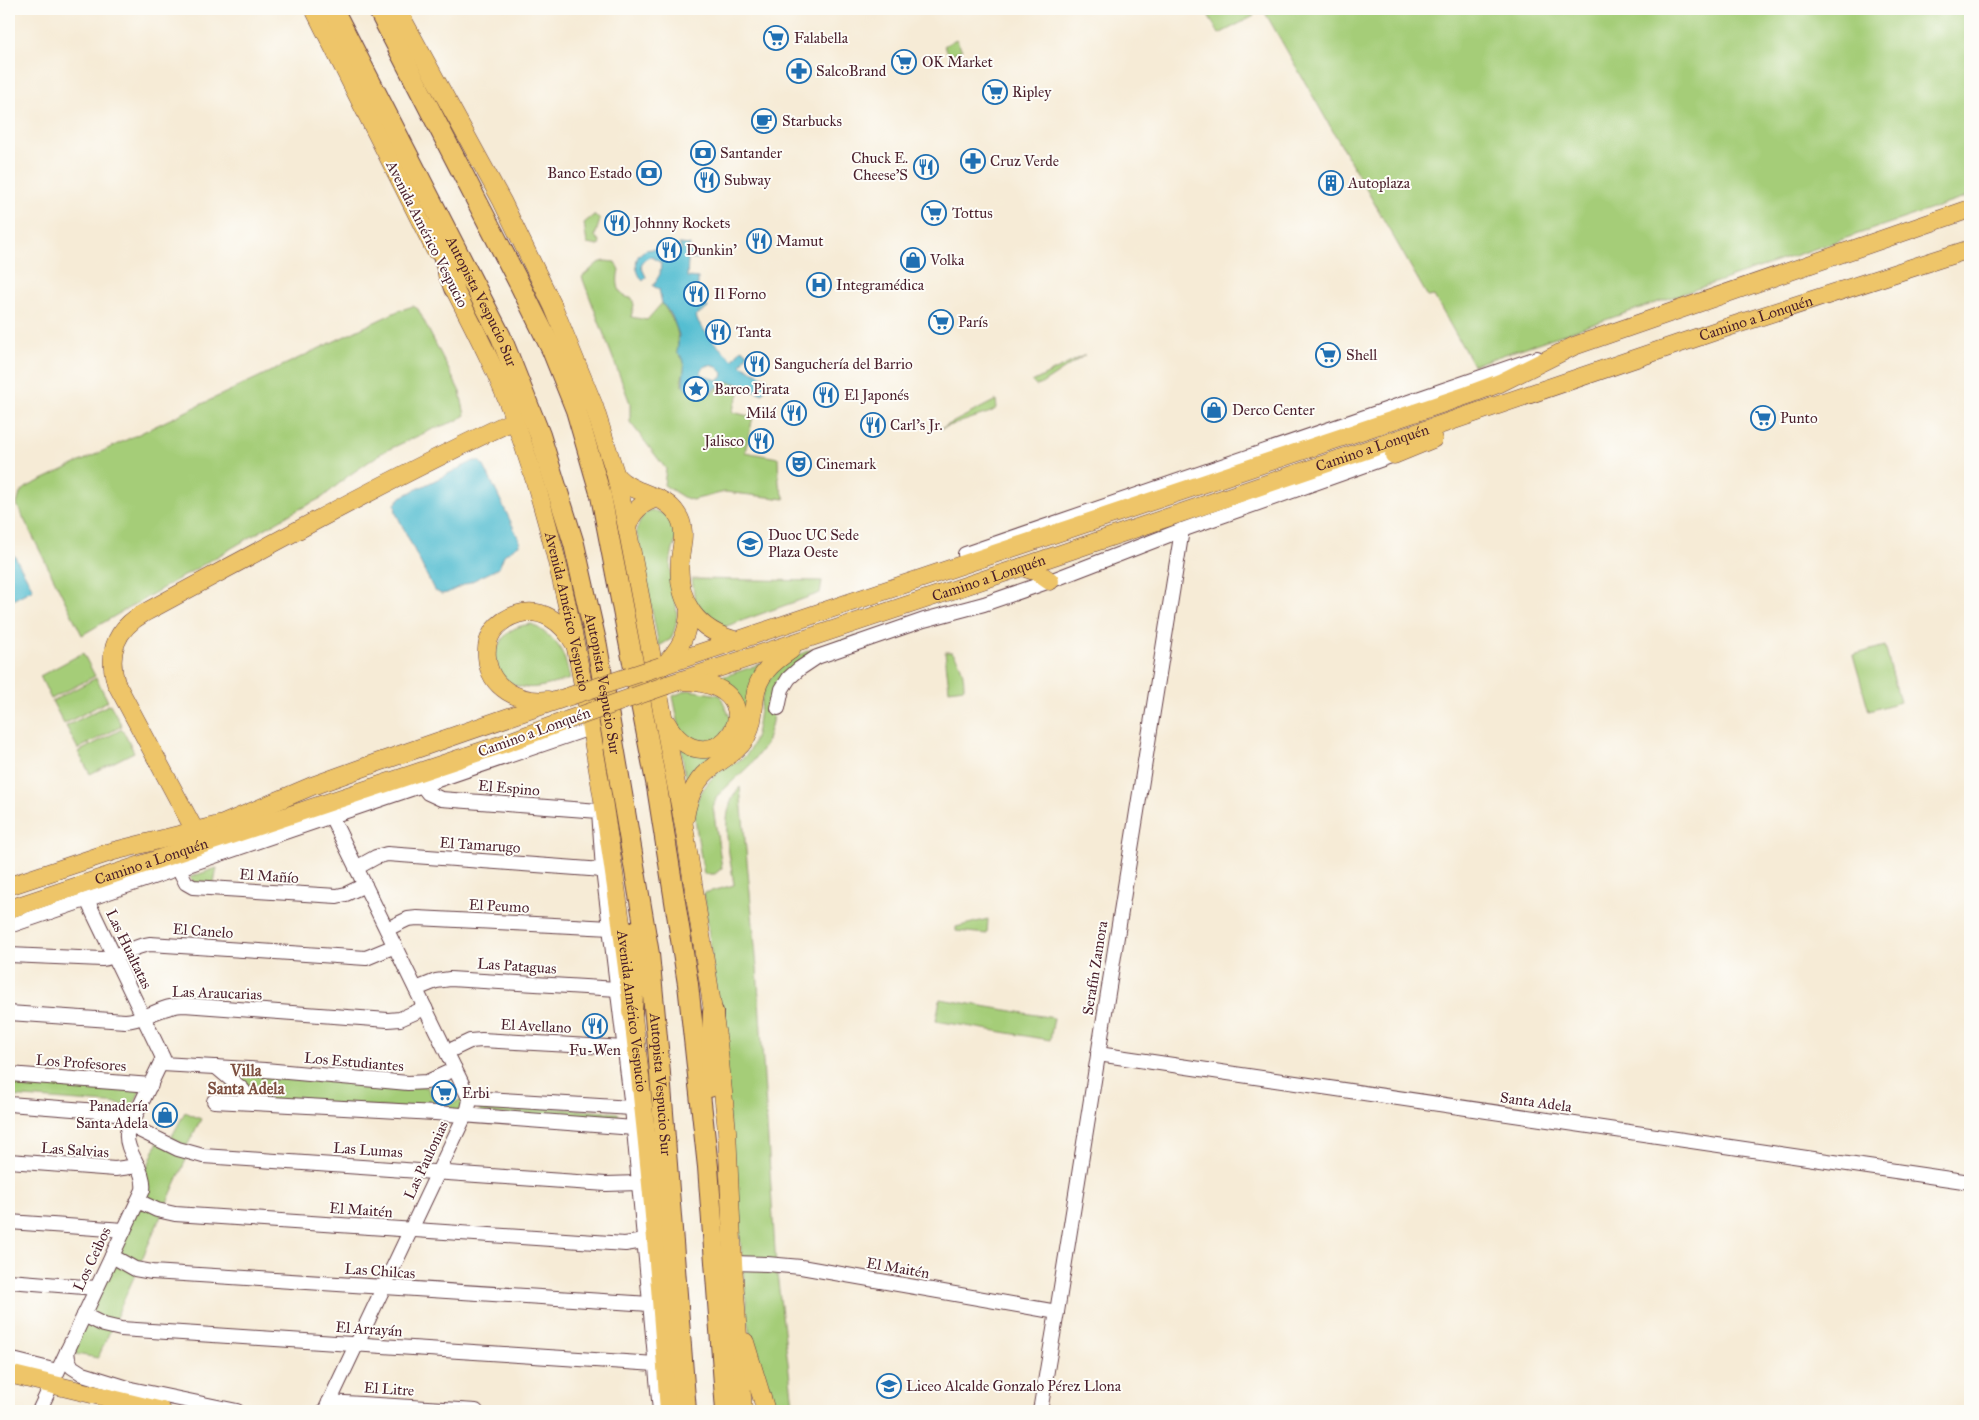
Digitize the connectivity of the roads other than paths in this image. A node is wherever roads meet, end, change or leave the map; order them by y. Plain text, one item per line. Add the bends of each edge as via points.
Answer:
1 (314, 9) edge
2 (333, 9) edge
3 (378, 9) edge
4 (397, 9) edge
5 (386, 113) junction
6 (1970, 209) edge
7 (1970, 250) edge
8 (454, 288) junction
9 (1574, 346) junction
10 (1487, 409) junction
11 (515, 420) junction
12 (1394, 454) joint
13 (616, 476) junction
14 (658, 498) junction
15 (627, 527) junction
16 (1182, 530) junction
17 (965, 554) joint
18 (1022, 567) junction
19 (1050, 581) junction
20 (885, 592) junction
21 (689, 609) junction
22 (810, 638) junction
23 (738, 641) junction
24 (576, 645) junction
25 (662, 666) junction
26 (673, 683) junction
27 (563, 698) junction
28 (778, 708) dead end
29 (664, 719) junction
30 (590, 728) junction
31 (599, 780) junction
32 (422, 785) junction
33 (599, 811) junction
34 (331, 816) junction
35 (684, 826) junction
36 (199, 838) junction
37 (356, 868) junction
38 (179, 869) junction
39 (603, 870) junction
40 (365, 885) junction
41 (9, 886) edge
42 (639, 888) junction
43 (87, 900) junction
44 (9, 909) edge
45 (9, 926) edge
46 (611, 928) junction
47 (387, 929) junction
48 (395, 946) junction
49 (9, 954) edge
50 (114, 956) junction
51 (416, 989) junction
52 (618, 989) junction
53 (425, 1008) junction
54 (632, 1012) junction
55 (713, 1012) junction
56 (9, 1013) edge
57 (144, 1017) junction
58 (625, 1048) junction
59 (447, 1052) junction
60 (1098, 1054) junction
61 (162, 1064) junction
62 (216, 1067) junction
63 (455, 1069) junction
64 (9, 1074) edge
65 (151, 1085) junction
66 (470, 1098) junction
67 (214, 1101) dead end
68 (253, 1103) junction
69 (9, 1104) edge
70 (632, 1108) junction
71 (465, 1116) junction
72 (132, 1123) junction
73 (634, 1128) junction
74 (9, 1161) edge
75 (138, 1166) junction
76 (708, 1167) junction
77 (439, 1171) junction
78 (1970, 1182) edge
79 (639, 1183) junction
80 (138, 1201) junction
81 (9, 1222) edge
82 (124, 1230) junction
83 (411, 1230) junction
84 (644, 1241) junction
85 (112, 1256) junction
86 (733, 1263) junction
87 (9, 1281) edge
88 (96, 1288) junction
89 (384, 1288) junction
90 (650, 1304) junction
91 (735, 1305) junction
92 (1057, 1312) junction
93 (84, 1315) junction
94 (357, 1344) junction
95 (67, 1351) junction
96 (9, 1359) edge
97 (656, 1364) junction
98 (9, 1374) edge
99 (54, 1377) junction
100 (327, 1407) edge
101 (39, 1411) edge
102 (162, 1411) edge
103 (237, 1411) edge
104 (476, 1411) edge
105 (660, 1411) edge
106 (669, 1411) edge
107 (686, 1411) edge
108 (726, 1411) edge
109 (743, 1411) edge
110 (766, 1411) edge
111 (1040, 1411) edge

1 - 8 main road, Avenida Américo Vespucio
2 - 5 highway, Autopista Vespucio Sur
3 - 76 highway via 537,317 566,384 593,465 608,527 668,851 690,1002
4 - 13 main road via 502,201 554,306 594,406
5 - 8 highway via 440,244
5 - 42 highway, Autopista Vespucio Sur via 501,337 552,468 590,611
6 - 9 main road, Camino a Lonquén
7 - 10 main road, Camino a Lonquén
8 - 11 main road, Avenida Américo Vespucio
9 - 17 street, Camino a Lonquén
9 - 20 main road, Camino a Lonquén via 1500,383 1468,395
10 - 12 main road via 1445,434
10 - 18 main road, Camino a Lonquén
11 - 24 main road, Avenida Américo Vespucio via 552,536
11 - 36 main road via 453,449 144,612 125,627 112,653 116,683
12 - 16 street, Camino a Lonquén
13 - 14 main road via 632,489
13 - 15 main road
14 - 15 main road via 640,506
14 - 21 main road via 673,508 682,524 684,537 680,574
15 - 29 main road
16 - 19 street, Camino a Lonquén
16 - 60 street, Serafín Zamora
17 - 20 main road
18 - 19 main road
18 - 22 main road, Camino a Lonquén
19 - 28 street, Camino a Lonquén via 818,657 789,678 782,689
20 - 23 main road, Camino a Lonquén
21 - 23 main road via 708,629
21 - 25 main road via 684,639
22 - 26 main road, Camino a Lonquén
22 - 35 main road via 776,660 762,676 746,738 697,783 688,802
23 - 25 main road, Camino a Lonquén
24 - 27 main road via 553,619 530,612 514,615 502,622 493,631 488,645 489,670 508,692 526,699
24 - 30 main road, Avenida Américo Vespucio
25 - 27 main road, Camino a Lonquén, bridge
26 - 29 main road via 709,684 728,694 736,709 734,730 722,744 701,749 677,737
26 - 36 main road, Camino a Lonquén, bridge via 503,744
27 - 36 main road, Camino a Lonquén via 312,786 223,824
29 - 35 main road
30 - 31 main road, Avenida Américo Vespucio
30 - 32 street, Camino a Lonquén
31 - 33 main road
31 - 54 main road, Avenida Américo Vespucio
32 - 33 street, El Espino via 428,793 441,799
32 - 34 street, Camino a Lonquén
33 - 39 street, Avenida Américo Vespucio
34 - 37 street
34 - 38 street, Camino a Lonquén
35 - 55 main road
36 - 41 main road, Camino a Lonquén via 114,851
36 - 44 main road, Camino a Lonquén
37 - 39 street, El Tamarugo via 387,854
37 - 40 street
38 - 40 street, El Mañío via 186,883 193,887 337,896
38 - 43 street, Camino a Lonquén
39 - 46 street, Avenida Américo Vespucio
40 - 47 street
42 - 54 highway
42 - 107 highway, Autopista Vespucio Sur via 655,1010
43 - 45 street, Camino a Lonquén
43 - 50 street, Las Hualtatas
46 - 47 street, El Peumo via 418,918
46 - 52 street, Avenida Américo Vespucio
47 - 48 street
48 - 50 street, El Canelo via 366,958 150,944 136,946
48 - 51 street
49 - 50 street, El Canelo via 99,959
50 - 57 street, Las Hualtatas
51 - 52 street, Las Pataguas via 450,979
51 - 53 street
52 - 58 street, Avenida Américo Vespucio
53 - 57 street, Las Araucarias via 388,1020 184,1005 167,1007
53 - 59 street
54 - 106 main road, Avenida Américo Vespucio via 653,1185
55 - 76 highway
55 - 86 main road via 727,1131
56 - 57 street, Las Araucarias via 125,1022
57 - 61 street, Las Hualtatas via 163,1055
58 - 59 street, El Avellano via 482,1040 470,1041
58 - 70 street, Avenida Américo Vespucio
59 - 63 street
60 - 78 street, Santa Adela
60 - 92 street, Serafín Zamora
61 - 62 street, Los Estudiantes
61 - 65 street
62 - 63 street, Los Estudiantes via 408,1084 427,1082
62 - 68 street
63 - 66 street
64 - 65 street, Los Profesores
65 - 72 street
66 - 70 street
66 - 71 street, Las Paulonias
67 - 68 street
68 - 71 street
69 - 72 street via 111,1112
70 - 73 street, Avenida Américo Vespucio
71 - 73 street
71 - 77 street, Las Paulonias
72 - 75 street, Los Ceibos via 127,1142
72 - 77 street, Las Lumas via 178,1149 203,1156
73 - 79 street, Avenida Américo Vespucio
74 - 75 street, Las Salvias via 116,1169
75 - 80 street, Los Ceibos via 144,1184
76 - 108 highway
77 - 79 street, Las Lumas via 606,1184
77 - 83 street, Las Paulonias
79 - 84 street, Avenida Américo Vespucio
80 - 82 street, Los Ceibos
80 - 83 street, El Maitén via 174,1214
81 - 82 street
82 - 85 street, Los Ceibos
83 - 84 street, El Maitén via 625,1244
83 - 89 street, Las Paulonias
84 - 90 street, Avenida Américo Vespucio
85 - 88 street, Los Ceibos
85 - 89 street, Las Chilcas via 135,1269 152,1272
86 - 91 main road
86 - 92 street, El Maitén via 801,1267
87 - 88 street
88 - 93 street, Los Ceibos
89 - 90 street, Las Chilcas
89 - 94 street, Las Paulonias
90 - 97 street, Avenida Américo Vespucio
91 - 109 main road
91 - 110 main road
92 - 111 street, Serafín Zamora
93 - 94 street, El Arrayán via 121,1329
93 - 95 street, Los Ceibos
94 - 97 street, El Arrayán
94 - 100 street, Las Paulonias
95 - 99 street, Los Ceibos
95 - 103 street via 70,1363 83,1374 131,1389
96 - 99 street
97 - 105 street, Avenida Américo Vespucio
98 - 99 main road
99 - 101 street, Los Ceibos
99 - 102 main road
100 - 104 street, El Litre

